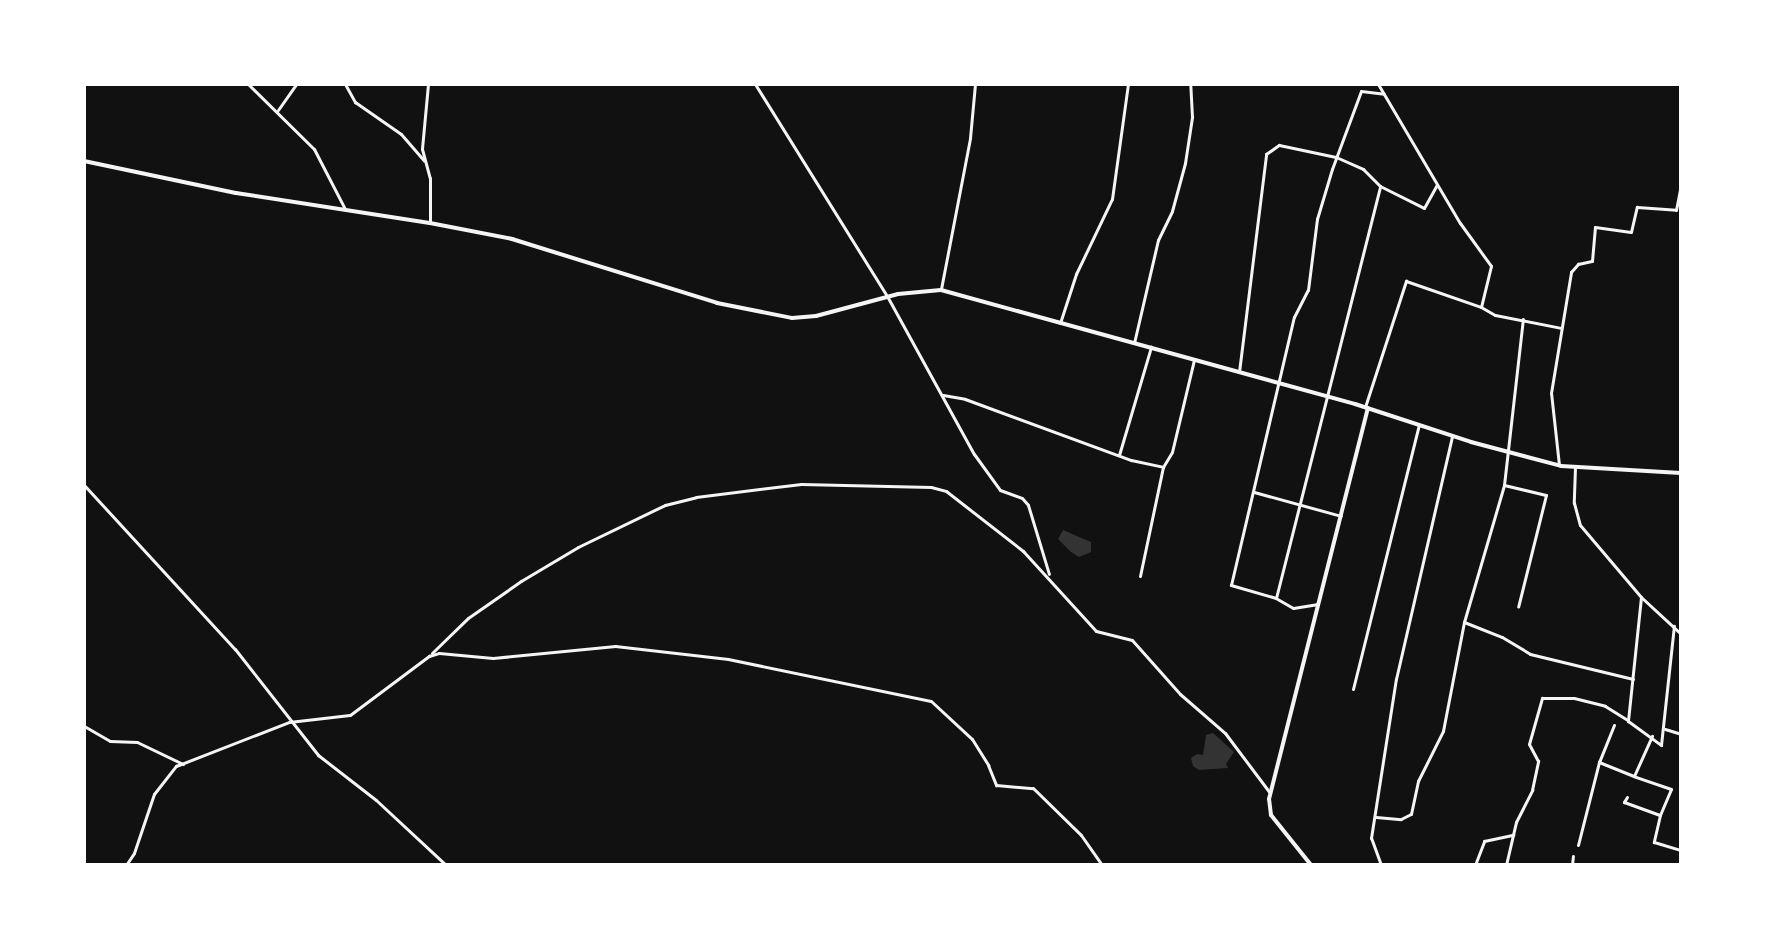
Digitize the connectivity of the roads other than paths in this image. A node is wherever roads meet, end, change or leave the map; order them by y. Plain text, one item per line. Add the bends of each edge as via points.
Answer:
1 (248, 84) edge
2 (296, 84) edge
3 (428, 84) edge
4 (755, 84) edge
5 (975, 84) edge
6 (1128, 84) edge
7 (1190, 84) edge
8 (1378, 84) edge
9 (343, 85) edge
10 (1384, 94) junction
11 (277, 112) junction
12 (1336, 157) junction
13 (84, 161) edge
14 (426, 161) junction
15 (1681, 184) edge
16 (1437, 185) junction
17 (1380, 186) junction
18 (345, 211) junction
19 (430, 223) junction
20 (941, 290) junction
21 (887, 296) junction
22 (1481, 307) junction
23 (1523, 319) junction
24 (1060, 323) junction
25 (1561, 328) junction
26 (1134, 343) junction
27 (1151, 347) junction
28 (1194, 360) junction
29 (1238, 373) junction
30 (1280, 383) junction
31 (940, 395) junction
32 (1327, 396) junction
33 (1367, 408) junction
34 (1419, 425) junction
35 (1452, 436) junction
36 (1509, 452) junction
37 (1119, 456) junction
38 (1559, 465) junction
39 (1163, 467) junction
40 (1575, 467) junction
41 (1681, 473) edge
42 (84, 485) edge
43 (1504, 485) junction
44 (1254, 492) junction
45 (1300, 504) junction
46 (1341, 516) junction
47 (1140, 576) dead end
48 (1050, 577) junction
49 (1641, 597) junction
50 (1276, 598) junction
51 (1318, 604) junction
52 (1518, 607) dead end
53 (1464, 622) junction
54 (1674, 626) junction
55 (1681, 634) edge
56 (429, 656) junction
57 (1634, 679) junction
58 (1353, 689) dead end
59 (1628, 721) junction
60 (289, 722) junction
61 (1614, 725) dead end
62 (84, 726) edge
63 (1665, 729) junction
64 (1681, 734) edge
65 (1652, 736) junction
66 (1599, 762) junction
67 (183, 764) junction
68 (1634, 776) junction
69 (1270, 793) junction
70 (1627, 797) dead end
71 (1660, 815) junction
72 (1376, 817) junction
73 (1513, 835) junction
74 (1578, 845) dead end
75 (1681, 850) edge
76 (1573, 856) dead end
77 (126, 865) edge
78 (446, 865) edge
79 (1102, 865) edge
80 (1311, 865) edge
81 (1381, 865) edge
82 (1475, 865) edge
83 (1506, 865) edge
84 (1572, 865) edge

1 - 11 street
2 - 11 street
3 - 14 street via 422,141
4 - 21 street
5 - 20 street
6 - 24 street via 1112,199 1076,274
7 - 26 street via 1192,117 1185,163 1158,240
8 - 10 street
9 - 14 street via 355,102 401,134
10 - 12 street via 1361,91
10 - 16 street
11 - 18 street via 325,164
12 - 17 street via 1363,169
12 - 29 street via 1279,145 1266,154
12 - 30 street via 1317,219 1308,290 1294,317
13 - 18 street
14 - 19 street
15 - 25 street via 1676,210 1637,207 1631,232 1595,227 1592,261 1571,272
16 - 17 street via 1424,208
16 - 22 street via 1491,266
17 - 32 street
18 - 19 street
19 - 21 street via 547,248 717,303 792,318
20 - 21 street
20 - 24 street
21 - 31 street
22 - 23 street
22 - 33 street via 1406,281
23 - 25 street
23 - 36 street
24 - 26 street
25 - 38 street via 1551,393
26 - 27 street
27 - 28 street
27 - 37 street
28 - 29 street
28 - 39 street via 1172,452
29 - 30 street
30 - 32 street
30 - 44 street
31 - 37 street via 965,399
31 - 48 street via 992,482 1028,505
32 - 33 street
32 - 45 street
33 - 34 street
33 - 46 street
34 - 35 street
34 - 58 street
35 - 36 street
35 - 72 street via 1398,669
36 - 38 street
36 - 43 street
37 - 39 street
38 - 40 street
39 - 47 street
40 - 41 street
40 - 49 street via 1574,503 1580,525
42 - 60 street via 235,649
43 - 52 street via 1546,495
43 - 53 street
44 - 45 street
44 - 50 street via 1231,585
45 - 46 street
45 - 50 street
46 - 51 street
48 - 56 street via 946,491 844,484 757,488 665,505 578,547 468,618
48 - 69 street via 1096,631 1132,640 1180,694 1225,733
49 - 54 street
49 - 57 street
50 - 51 street via 1293,608
51 - 69 street
53 - 57 street via 1530,654
53 - 72 street via 1443,731 1418,781 1411,814 1401,819
54 - 55 street
54 - 63 street
56 - 60 street via 350,715
56 - 79 street via 493,658 632,647 728,659 931,701 972,739 996,785 1033,788 1081,835
57 - 59 street
59 - 65 street
59 - 73 street via 1605,706 1574,698 1542,698 1529,744 1538,761 1532,790
60 - 67 street
60 - 78 street via 335,770
61 - 66 street
62 - 67 street via 110,741 137,742
63 - 64 street
63 - 65 street via 1663,744
65 - 68 street
66 - 68 street
66 - 74 street
67 - 77 street via 154,794
68 - 71 street via 1671,789
69 - 80 street via 1271,815
70 - 71 street via 1624,802
71 - 75 street via 1654,842
72 - 81 street via 1372,847
73 - 82 street via 1484,841
73 - 83 street
76 - 84 street

